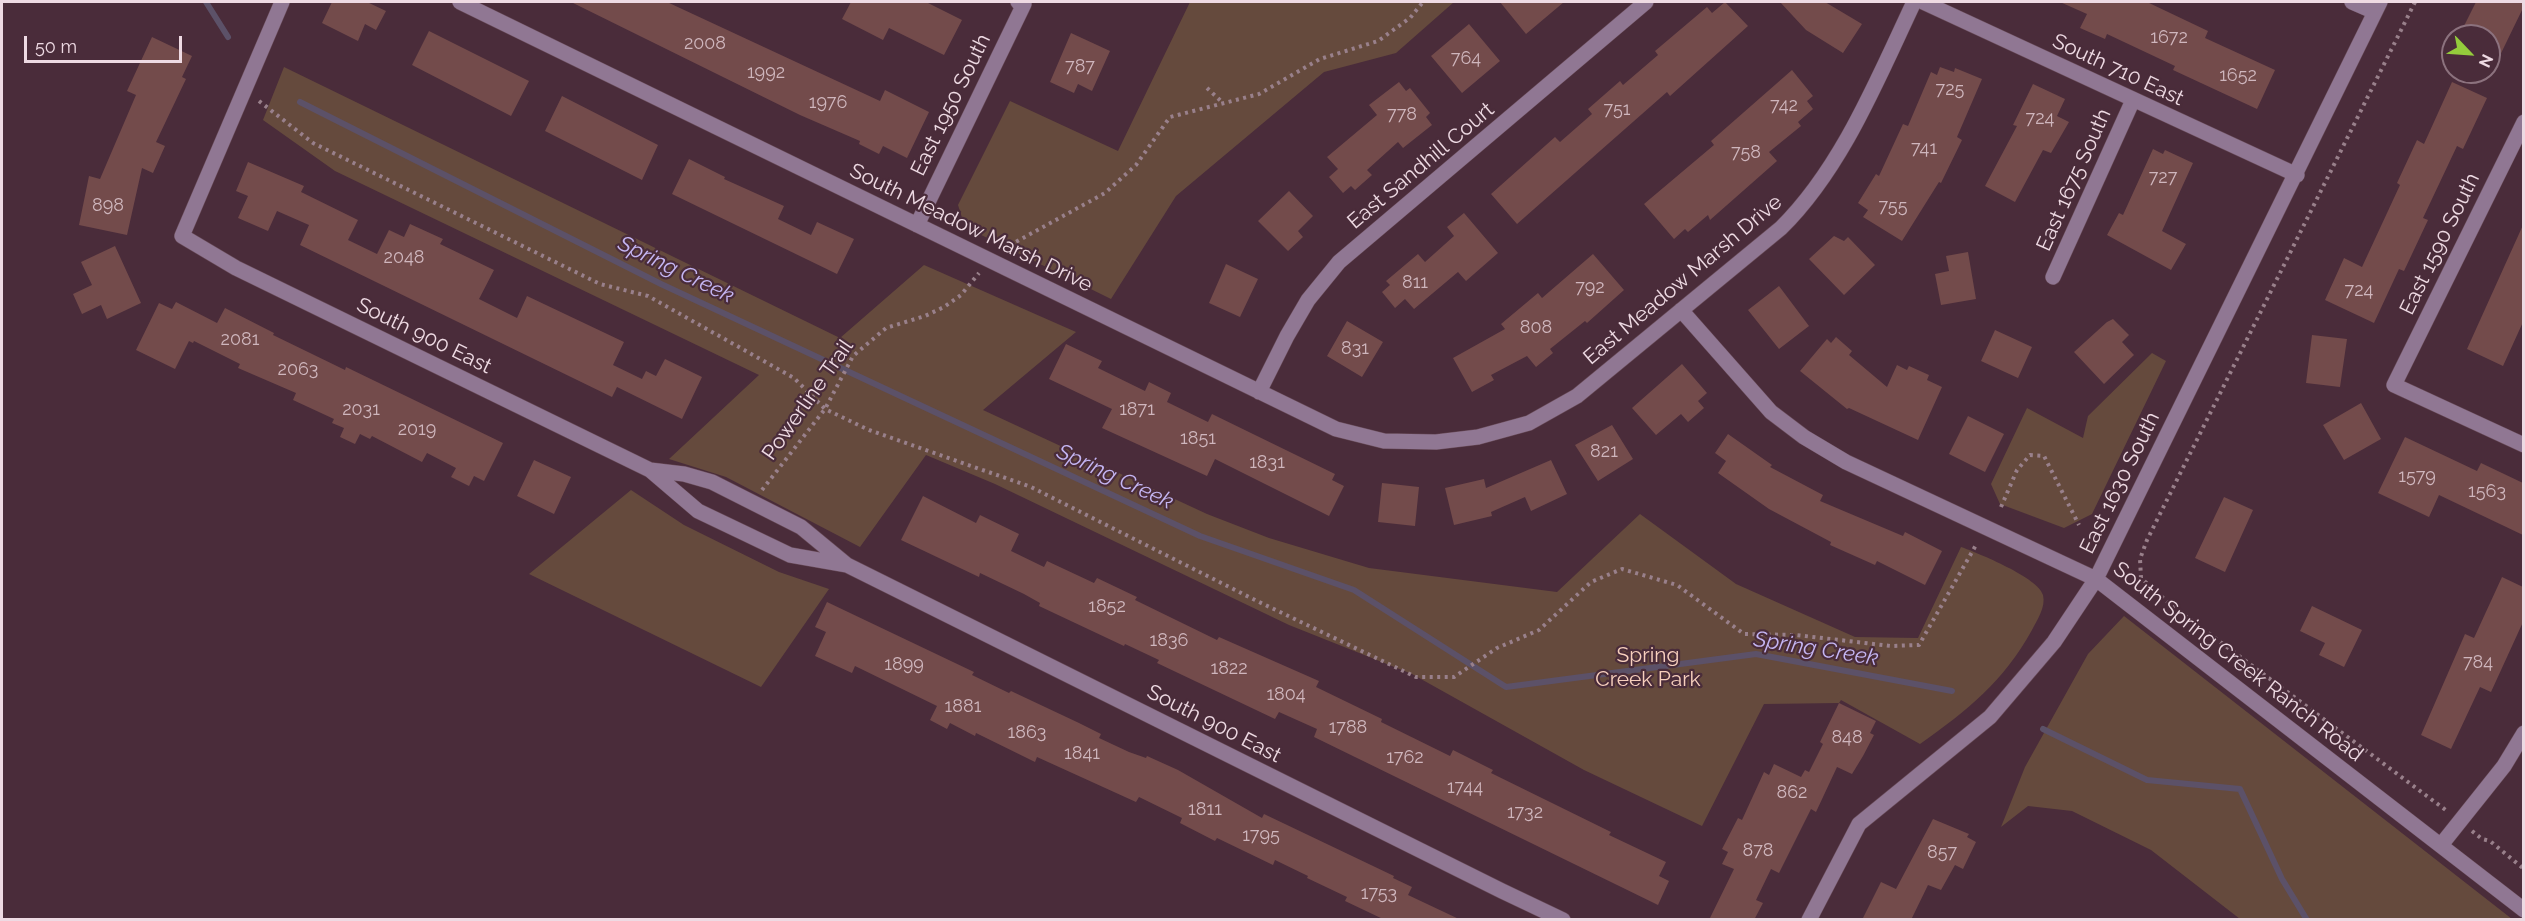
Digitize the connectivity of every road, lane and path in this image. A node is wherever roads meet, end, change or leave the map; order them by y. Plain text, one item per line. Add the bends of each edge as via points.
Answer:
1 (282, 2) edge
2 (460, 2) edge
3 (1423, 2) edge
4 (1646, 2) edge
5 (1914, 2) edge
6 (1923, 2) edge
7 (2352, 2) edge
8 (2415, 2) edge
9 (1021, 3) edge
10 (2377, 7) edge
11 (1207, 88) dead end
12 (2133, 100) junction
13 (259, 102) dead end
14 (1224, 103) junction
15 (2523, 122) edge
16 (2297, 175) junction
17 (917, 225) junction
18 (1007, 245) dead end
19 (977, 276) dead end
20 (2053, 277) dead end
21 (1681, 310) junction
22 (1259, 392) junction
23 (825, 410) junction
24 (1478, 437) joint
25 (2523, 445) edge
26 (650, 470) junction
27 (759, 493) dead end
28 (2001, 507) dead end
29 (2079, 525) dead end
30 (1976, 545) dead end
31 (847, 565) junction
32 (2096, 579) junction
33 (2523, 733) edge
34 (2429, 796) dead end
35 (2482, 839) dead end
36 (2441, 845) junction
37 (2523, 869) edge
38 (2523, 910) edge
39 (1563, 920) edge
40 (1809, 920) edge

1 - 26 street, South 900 East via 182,236 236,268
2 - 17 street, South Meadow Marsh Drive
3 - 14 path via 1410,18 1378,41 1320,59 1259,94
4 - 22 street, East Sandhill Court via 1340,262 1308,300
5 - 21 street, East Meadow Marsh Drive via 1827,173 1802,207
6 - 12 street, South 710 East
7 - 10 street
8 - 34 path via 2140,559 2141,578 2172,606
9 - 17 street, East 1950 South
10 - 16 street, East 1630 South
11 - 14 path
12 - 16 street, South 710 East
12 - 20 street, East 1675 South
13 - 23 path via 313,143 600,284 648,296 794,378
14 - 18 path via 1170,117 1136,165 1105,193
15 - 25 street, East 1590 South via 2394,385
16 - 32 street, East 1630 South
17 - 22 street, South Meadow Marsh Drive
19 - 23 path, Powerline Trail via 944,307 886,328 853,356
21 - 24 street, East Meadow Marsh Drive via 1577,396 1529,423
21 - 32 street, South Spring Creek Ranch Road via 1771,412 1804,437 1846,462
22 - 24 street, South Meadow Marsh Drive via 1336,429 1384,441 1436,442
23 - 27 path, Powerline Trail
23 - 30 path via 869,430 1031,487 1416,677 1460,674 1497,648 1539,630 1590,582 1622,569 1677,585 1744,634 1919,645
26 - 31 street, South 900 East via 712,482 801,527
26 - 31 street, South 900 East via 698,511 751,537 790,555
28 - 29 path via 2017,470 2030,455 2044,456
31 - 39 street, South 900 East
32 - 36 street, South Spring Creek Ranch Road
32 - 40 street, East 1630 South via 2054,642 1990,717 1859,824
33 - 36 street via 2504,766
35 - 37 path via 2490,841
36 - 38 street, South Spring Creek Ranch Road

